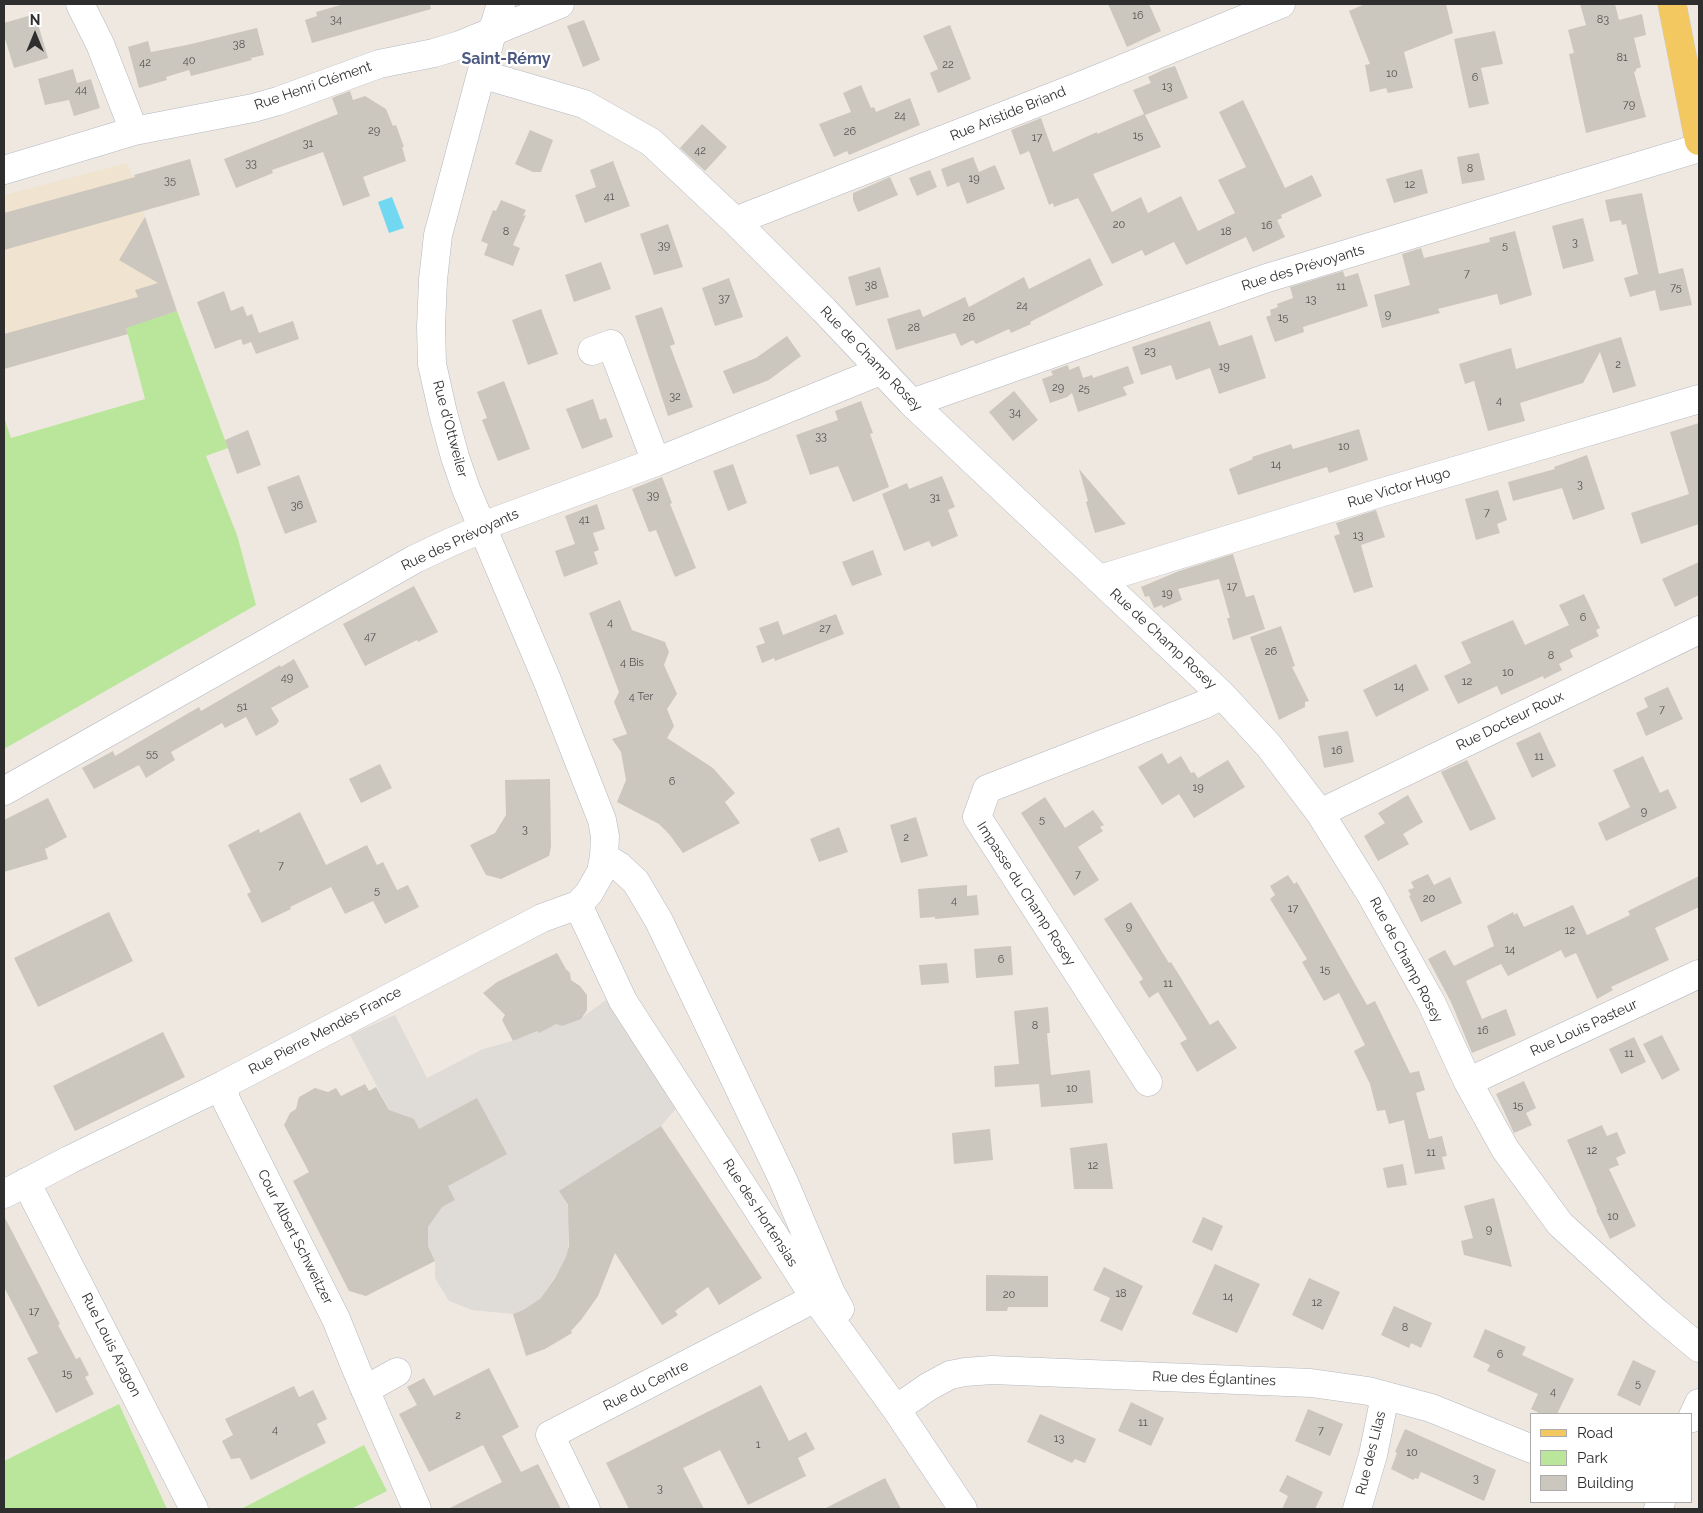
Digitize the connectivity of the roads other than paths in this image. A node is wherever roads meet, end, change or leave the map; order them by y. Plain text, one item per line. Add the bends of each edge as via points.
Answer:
1 (80, 4) edge
2 (501, 4) edge
3 (560, 4) edge
4 (1281, 4) edge
5 (1672, 4) edge
6 (492, 33) junction
7 (1692, 67) edge
8 (481, 74) junction
9 (134, 131) junction
10 (1699, 141) edge
11 (1699, 148) edge
12 (4, 170) edge
13 (735, 221) junction
14 (592, 351) dead end
15 (880, 370) junction
16 (1699, 399) edge
17 (912, 403) junction
18 (656, 462) junction
19 (482, 529) junction
20 (1100, 579) junction
21 (1699, 630) edge
22 (1222, 695) junction
23 (4, 791) edge
24 (1320, 813) junction
25 (605, 846) junction
26 (578, 905) junction
27 (1699, 974) edge
28 (1148, 1082) dead end
29 (1468, 1082) junction
30 (223, 1085) junction
31 (15, 1188) edge
32 (815, 1298) junction
33 (1699, 1348) edge
34 (397, 1372) dead end
35 (365, 1390) junction
36 (1385, 1396) junction
37 (1699, 1403) edge
38 (896, 1409) junction
39 (1693, 1416) edge
40 (1530, 1448) edge
41 (413, 1501) edge
42 (194, 1509) edge
43 (586, 1509) edge
44 (963, 1509) edge
45 (1357, 1509) edge

1 - 9 street via 100,44
2 - 6 street, Rue d'Ottweiler
3 - 6 street, Rue Henri Clément
4 - 13 street, Rue Aristide Briand
5 - 7 main road
6 - 8 street, Rue d'Ottweiler
6 - 9 street, Rue Henri Clément via 434,53 380,64 278,101
7 - 10 main road
8 - 13 street, Rue de Champ Rosey via 584,104 618,122 651,142
8 - 19 street, Rue d'Ottweiler via 438,235 431,327 432,364 443,413 455,457
9 - 12 street, Rue Henri Clément
11 - 17 street, Rue des Prévoyants via 1267,278
13 - 15 street, Rue de Champ Rosey
14 - 18 street via 611,344
15 - 17 street, Rue de Champ Rosey
15 - 18 street, Rue des Prévoyants
16 - 20 street, Rue Victor Hugo
17 - 20 street, Rue de Champ Rosey
18 - 19 street, Rue des Prévoyants
19 - 23 street, Rue des Prévoyants via 415,559
19 - 25 street, Rue d'Ottweiler via 596,802
20 - 22 street, Rue de Champ Rosey
21 - 24 street, Rue Docteur Roux
22 - 24 street, Rue de Champ Rosey via 1269,746
22 - 28 street, Impasse du Champ Rosey via 987,789 977,817
24 - 29 street, Rue de Champ Rosey via 1370,893 1430,1002
25 - 26 street via 601,872
25 - 38 street via 636,882 660,921 784,1182 830,1291
26 - 30 street, Rue Pierre Mendès France via 542,918
26 - 32 street, Rue des Hortensias via 623,1000
27 - 29 street, Rue Louis Pasteur
29 - 33 street, Rue de Champ Rosey via 1505,1150 1560,1224
30 - 31 street, Rue Pierre Mendès France
30 - 35 street, Cour Albert Schweitzer via 226,1100 336,1319
31 - 42 street, Rue Louis Aragon
32 - 38 street, Rue des Hortensias
32 - 43 street, Rue du Centre via 550,1435
34 - 35 street
35 - 41 street, Cour Albert Schweitzer
36 - 38 street, Rue des Églantines via 1311,1383 992,1370 950,1375
36 - 40 street, Rue des Églantines via 1431,1408
36 - 45 street, Rue des Lilas via 1373,1455
37 - 39 street
38 - 44 street, Rue des Hortensias

